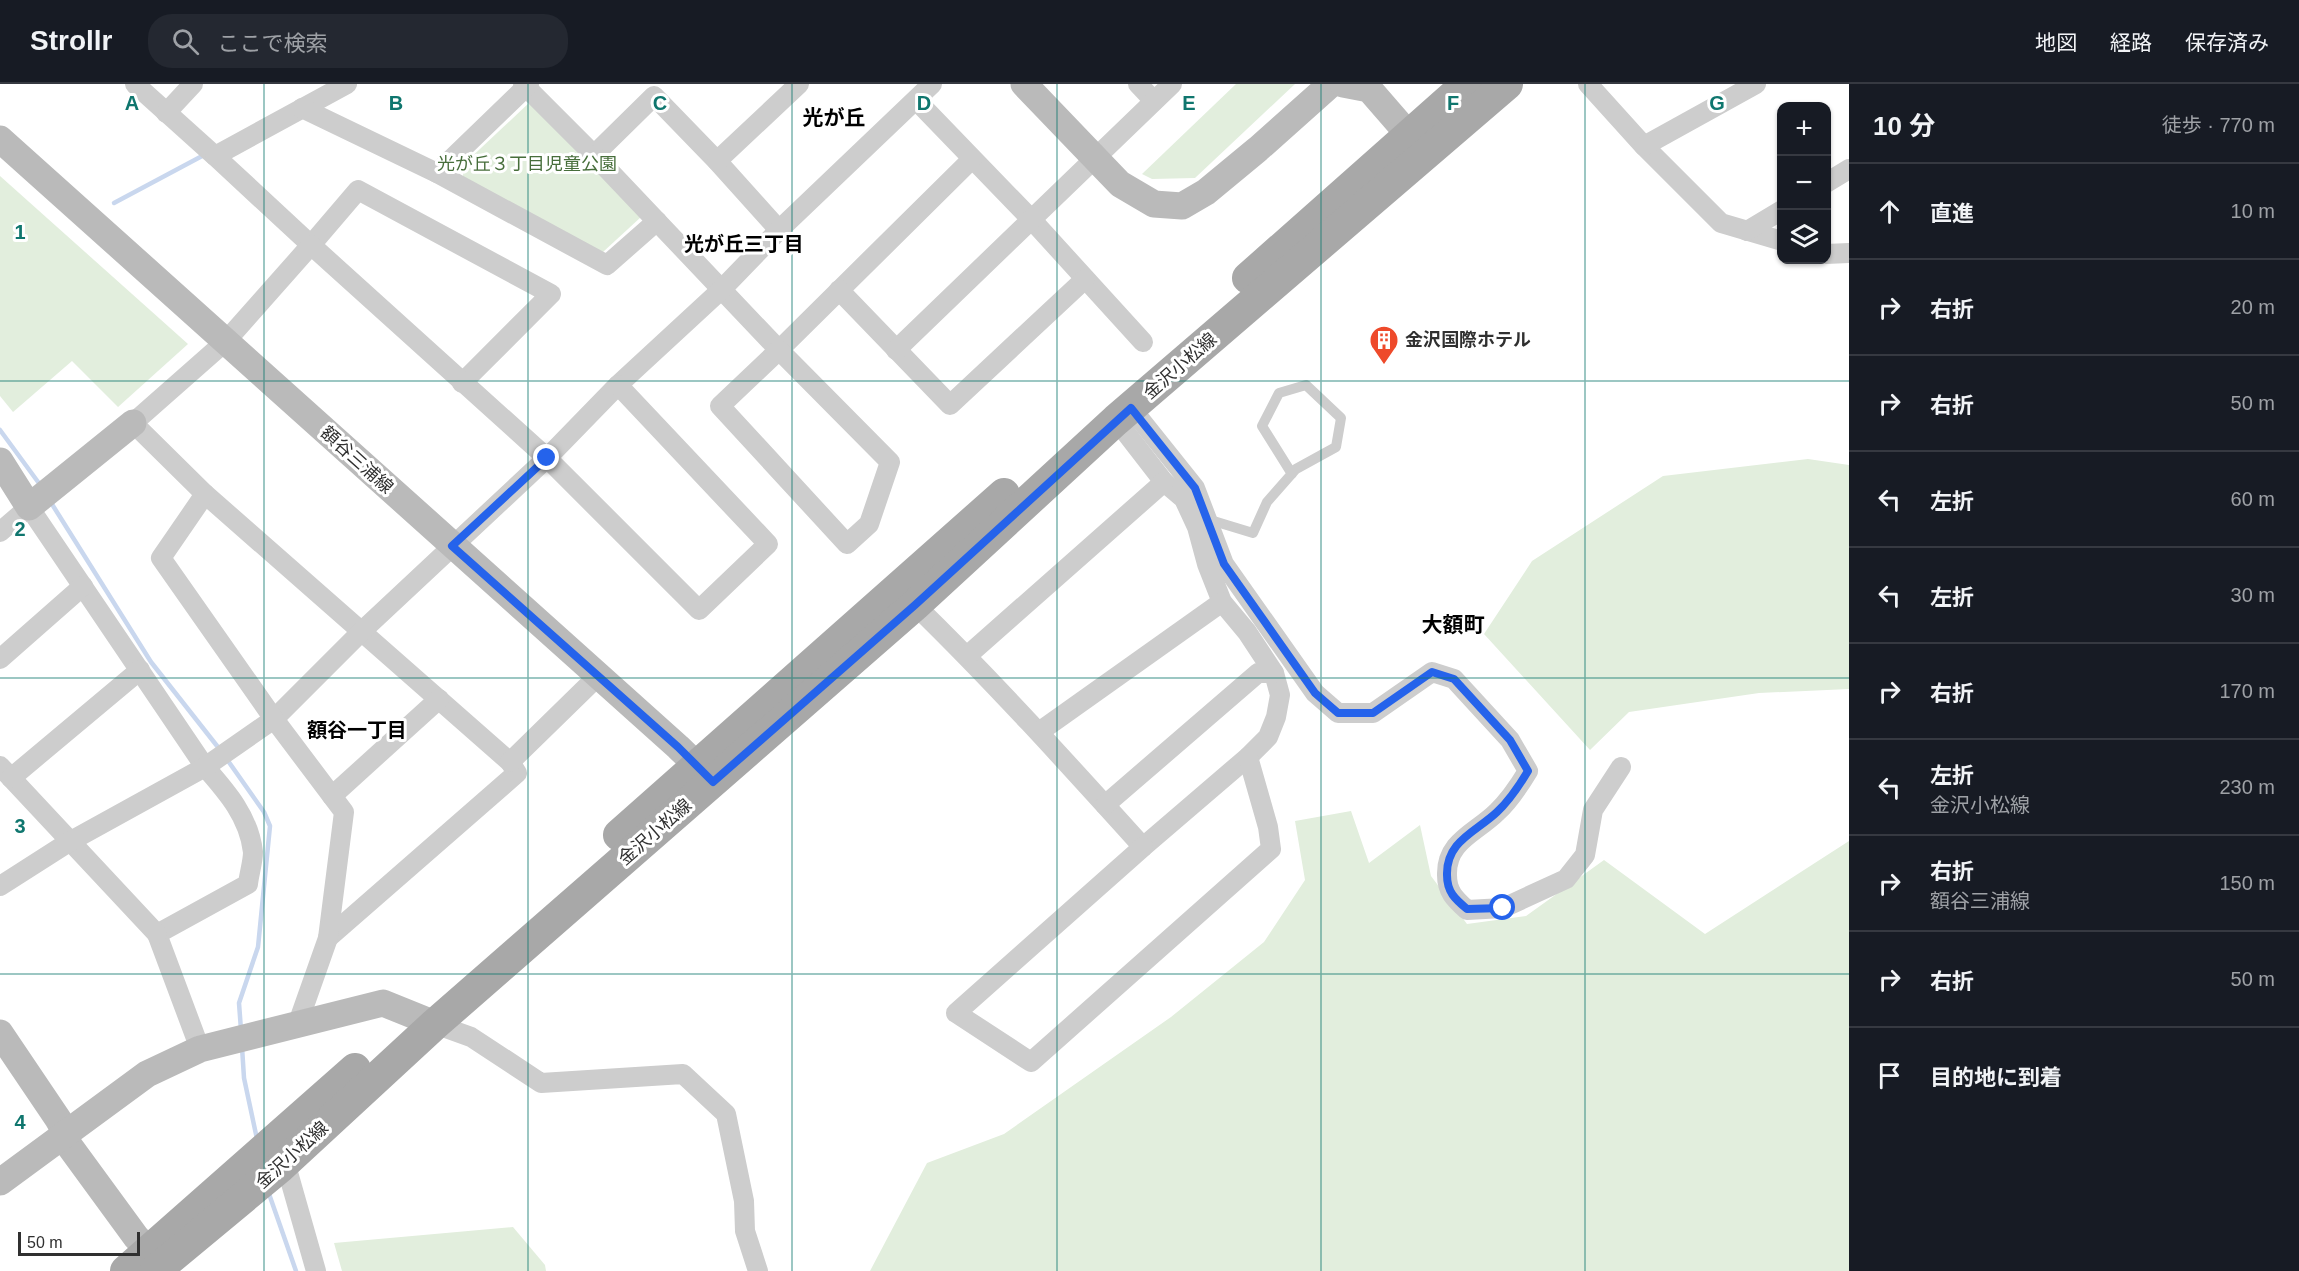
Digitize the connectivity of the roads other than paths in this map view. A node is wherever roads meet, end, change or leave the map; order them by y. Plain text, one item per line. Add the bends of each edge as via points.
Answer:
1 (135, 84) edge
2 (193, 84) edge
3 (347, 84) edge
4 (799, 84) edge
5 (932, 84) edge
6 (1024, 84) edge
7 (1138, 84) edge
8 (1172, 84) edge
9 (1331, 84) edge
10 (1343, 84) edge
11 (1467, 84) edge
12 (1507, 84) edge
13 (1588, 84) edge
14 (1756, 84) edge
15 (526, 85) edge
16 (660, 90) edge
17 (916, 100) junction
18 (1154, 101) junction
19 (302, 108) junction
20 (166, 113) junction
21 (1409, 135) junction
22 (0, 139) edge
23 (1644, 146) junction
24 (211, 152) junction
25 (594, 155) junction
26 (1095, 158) junction
27 (972, 159) junction
28 (717, 161) junction
29 (1849, 169) edge
30 (437, 173) junction
31 (1831, 180) edge
32 (1777, 213) edge
33 (1031, 219) junction
34 (657, 221) junction
35 (778, 230) junction
36 (1747, 231) junction
37 (1777, 240) edge
38 (311, 245) junction
39 (1849, 253) edge
40 (1831, 254) edge
41 (1085, 279) junction
42 (722, 289) junction
43 (838, 290) junction
44 (226, 341) junction
45 (1143, 342) dead end
46 (779, 350) junction
47 (896, 350) junction
48 (462, 382) junction
49 (618, 385) junction
50 (1124, 414) junction
51 (133, 423) junction
52 (547, 458) junction
53 (0, 461) edge
54 (1292, 474) junction
55 (1164, 482) junction
56 (205, 494) junction
57 (40, 498) junction
58 (1207, 519) junction
59 (0, 532) edge
60 (452, 546) junction
61 (83, 586) junction
62 (1222, 602) junction
63 (915, 605) junction
64 (362, 632) junction
65 (967, 656) junction
66 (0, 659) edge
67 (140, 670) junction
68 (1274, 673) junction
69 (598, 676) junction
70 (439, 699) junction
71 (274, 719) junction
72 (1039, 732) junction
73 (1248, 757) junction
74 (510, 762) junction
75 (209, 764) junction
76 (1621, 767) dead end
77 (6, 772) edge
78 (706, 773) junction
79 (332, 796) junction
80 (1105, 805) junction
81 (69, 842) junction
82 (1143, 847) junction
83 (0, 886) edge
84 (157, 934) junction
85 (328, 938) junction
86 (426, 1020) junction
87 (298, 1023) junction
88 (0, 1032) edge
89 (208, 1046) junction
90 (66, 1133) junction
91 (278, 1157) junction
92 (0, 1182) edge
93 (152, 1266) edge
94 (316, 1271) edge
95 (758, 1271) edge

1 - 20 street
2 - 20 street
3 - 19 street
4 - 28 street
5 - 17 street
6 - 26 street
7 - 18 street
8 - 18 street
9 - 26 street via 1215,185 1182,206 1154,204 1120,184
10 - 21 street via 1369,89
11 - 21 main road, 金沢小松線
12 - 50 main road, 金沢小松線
13 - 23 street
14 - 23 street
15 - 25 street
15 - 30 street
16 - 25 street
16 - 28 street
17 - 27 street
17 - 35 street
18 - 26 street
19 - 24 street
19 - 30 street
20 - 24 street
21 - 78 main road, 金沢小松線
22 - 44 street, 額谷三浦線
23 - 36 street via 1721,223
24 - 38 street
25 - 34 street
26 - 33 street
27 - 33 street
27 - 43 street
28 - 35 street
29 - 31 street
30 - 34 street via 607,265
32 - 36 street
33 - 41 street
33 - 47 street
34 - 42 street
35 - 42 street
36 - 37 street
38 - 44 street
38 - 48 street
38 - 48 street via 358,190 551,294
39 - 40 street
41 - 45 street
41 - 47 street via 950,405
42 - 46 street
42 - 49 street
43 - 46 street
43 - 47 street
44 - 51 street
44 - 60 street, 額谷三浦線
46 - 46 street via 720,406 848,544 869,524 890,462
48 - 52 street
49 - 52 street
49 - 52 street via 768,544 699,610
50 - 55 street
50 - 58 street via 1195,488
50 - 63 main road, 金沢小松線
51 - 56 street
51 - 57 street
52 - 60 street
53 - 57 street
54 - 54 lane via 1336,447 1341,418 1306,385 1279,393 1262,426
54 - 58 lane via 1267,502 1253,534
55 - 62 street via 1184,499
55 - 65 street
56 - 64 street
56 - 71 street via 161,558
57 - 59 street
57 - 61 street
58 - 76 street via 1224,564 1315,693 1338,713 1373,713 1432,672 1454,679 1510,740 1528,771 1496,813 1462,839 1446,862 1447,887 1467,909 1503,908 1566,879 1585,855 1593,810
60 - 64 street
60 - 69 street, 額谷三浦線
61 - 66 street
61 - 67 street
62 - 68 street
62 - 72 street
63 - 65 street
63 - 78 main road, 金沢小松線
64 - 70 street
64 - 71 street
65 - 72 street
67 - 75 street
67 - 77 street
68 - 73 street via 1280,695 1276,717 1268,737
68 - 80 street via 1258,673
69 - 74 street
69 - 78 street, 額谷三浦線
70 - 74 street
70 - 79 street
71 - 75 street
71 - 79 street
72 - 80 street
73 - 82 street
73 - 82 street via 1271,849 1031,1062 956,1013
74 - 85 street via 517,773
75 - 81 street
75 - 84 street via 246,823 253,853 248,884
77 - 81 street
78 - 86 main road, 金沢小松線
79 - 85 street via 344,812
80 - 82 street
81 - 83 street
81 - 84 street
84 - 89 street
85 - 87 street
86 - 87 street via 383,1003
86 - 91 main road, 金沢小松線
86 - 95 street via 471,1037 541,1083 683,1074 726,1113 744,1201 745,1232
87 - 89 street
88 - 90 street
89 - 90 street via 147,1074
90 - 92 street
90 - 93 street via 68,1144
91 - 93 main road, 金沢小松線 via 248,1177
91 - 94 street

